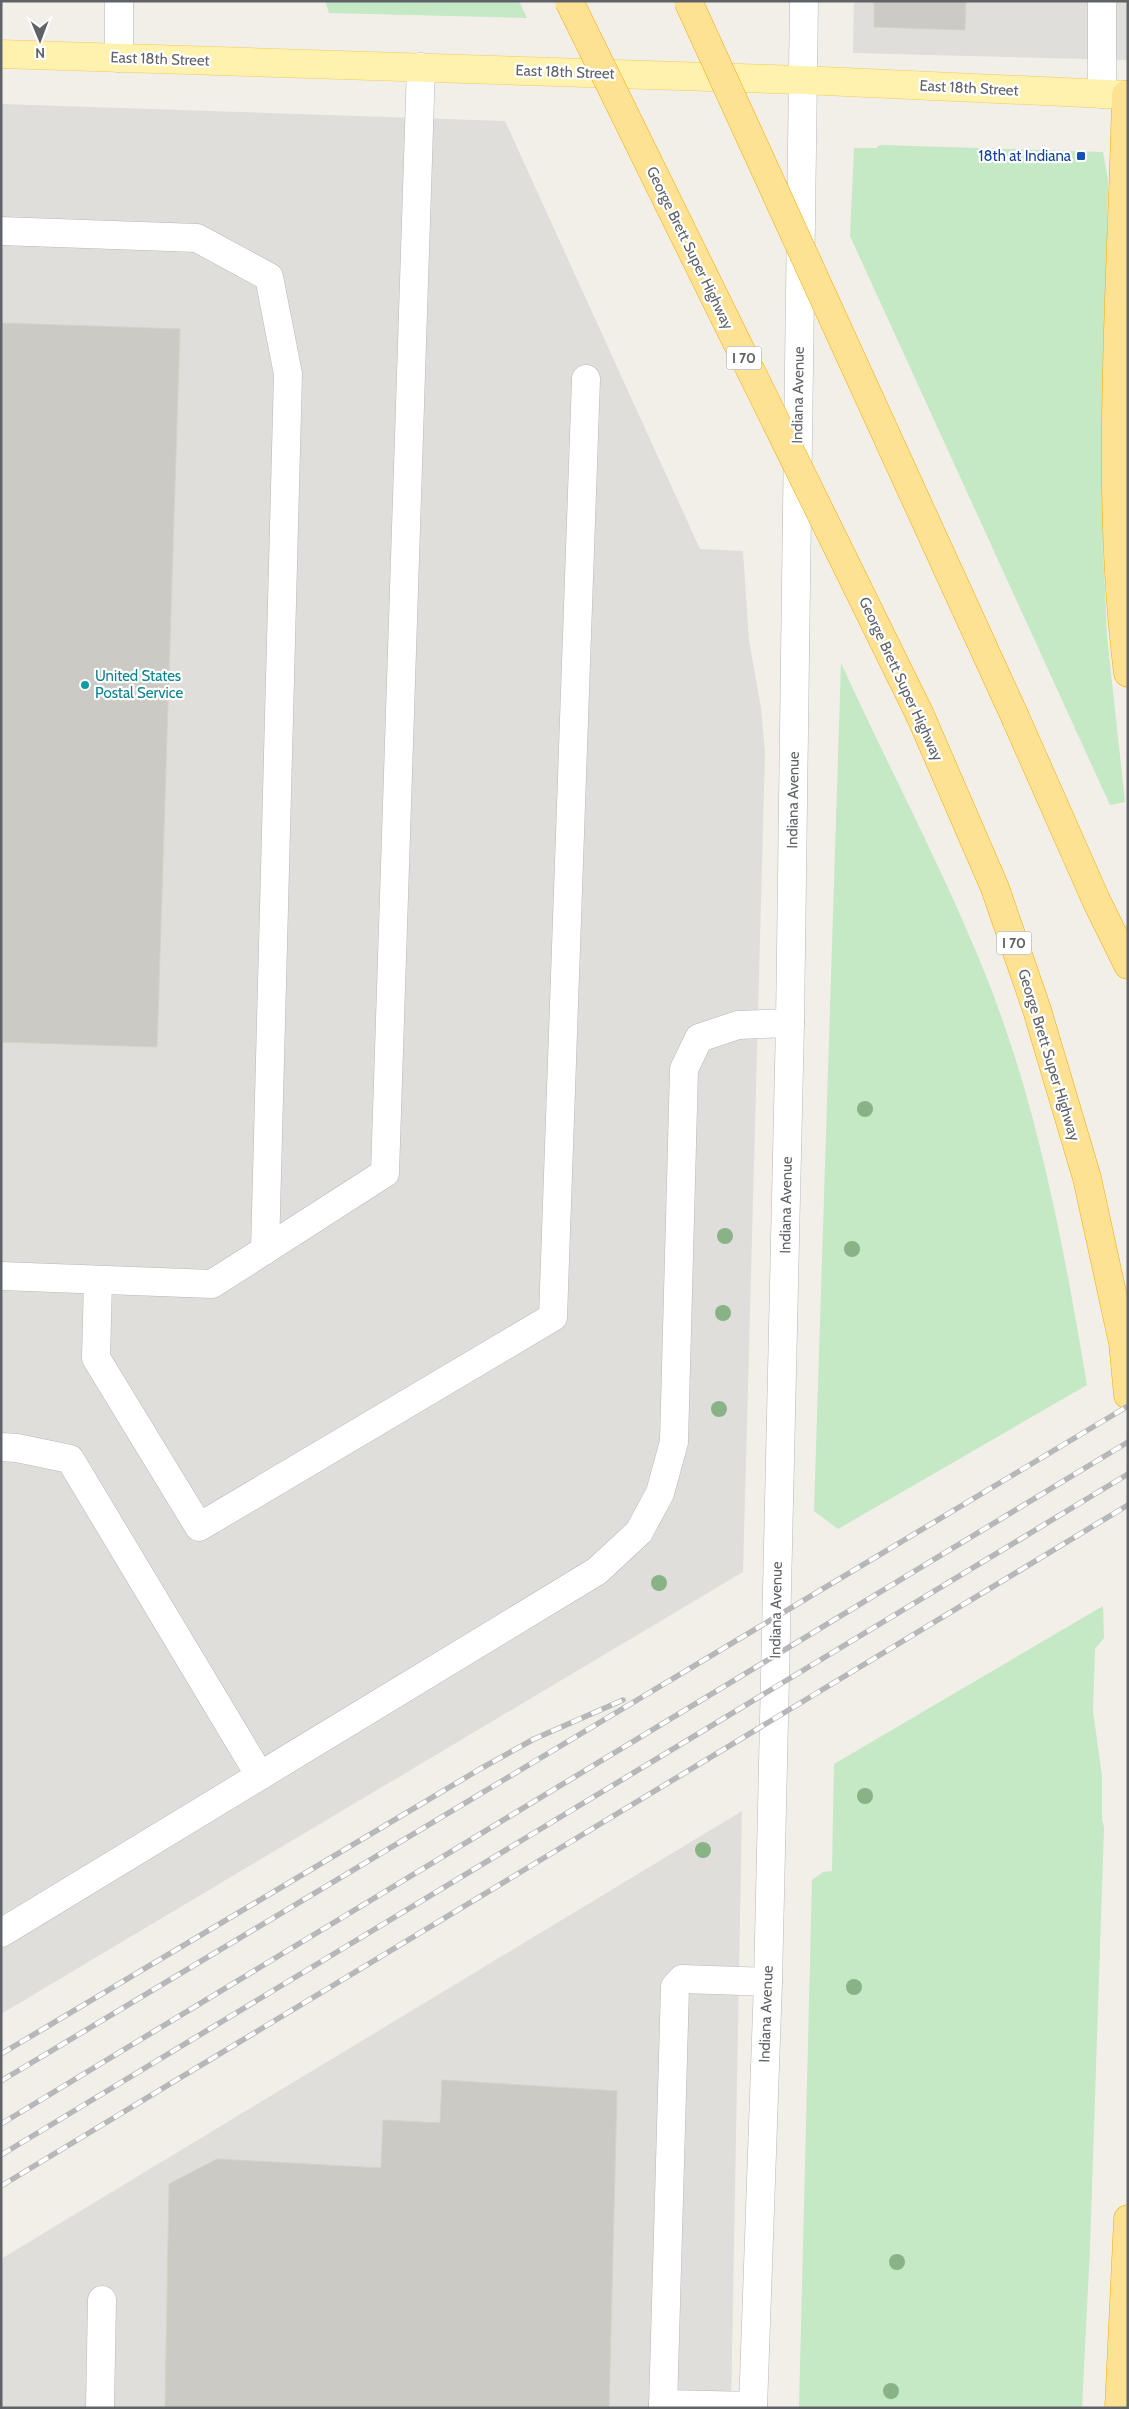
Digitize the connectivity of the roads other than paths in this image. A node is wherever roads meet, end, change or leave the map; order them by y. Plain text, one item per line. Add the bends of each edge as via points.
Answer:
1 (119, 1) edge
2 (569, 1) edge
3 (688, 1) edge
4 (804, 1) edge
5 (1102, 1) edge
6 (1, 54) edge
7 (119, 58) junction
8 (421, 67) junction
9 (802, 80) junction
10 (1119, 94) edge
11 (1, 231) edge
12 (586, 379) dead end
13 (1128, 673) edge
14 (1128, 965) edge
15 (790, 1023) junction
16 (265, 1250) junction
17 (1, 1276) edge
18 (98, 1280) junction
19 (1128, 1395) edge
20 (1, 1447) edge
21 (260, 1776) junction
22 (1, 1933) edge
23 (768, 1982) junction
24 (1128, 2220) edge
25 (102, 2300) dead end
26 (663, 2406) edge
27 (753, 2407) edge
28 (100, 2408) edge
29 (1119, 2408) edge

1 - 7 street
2 - 19 highway, George Brett Super Highway / I 70, bridge via 920,716 995,888 1038,1010 1087,1178 1123,1344
3 - 14 highway, bridge
4 - 9 street, Indiana Avenue
5 - 10 street
6 - 7 main road, East 18th Street
7 - 8 main road, East 18th Street
8 - 9 main road, East 18th Street
8 - 16 street via 385,1173
9 - 10 main road, East 18th Street
9 - 15 street, Indiana Avenue
10 - 13 highway via 1116,447 1119,604
11 - 16 street via 197,238 269,277 288,374
12 - 18 street via 553,1317 199,1527 96,1358
15 - 21 street via 738,1025 699,1038 684,1069 674,1442 660,1493 639,1532 597,1571
15 - 23 street, Indiana Avenue
16 - 18 street via 212,1284
17 - 18 street
20 - 21 street via 70,1459
21 - 22 street
23 - 26 street via 682,1979 676,1987
23 - 27 street, Indiana Avenue
24 - 29 highway
25 - 28 street
26 - 27 street

